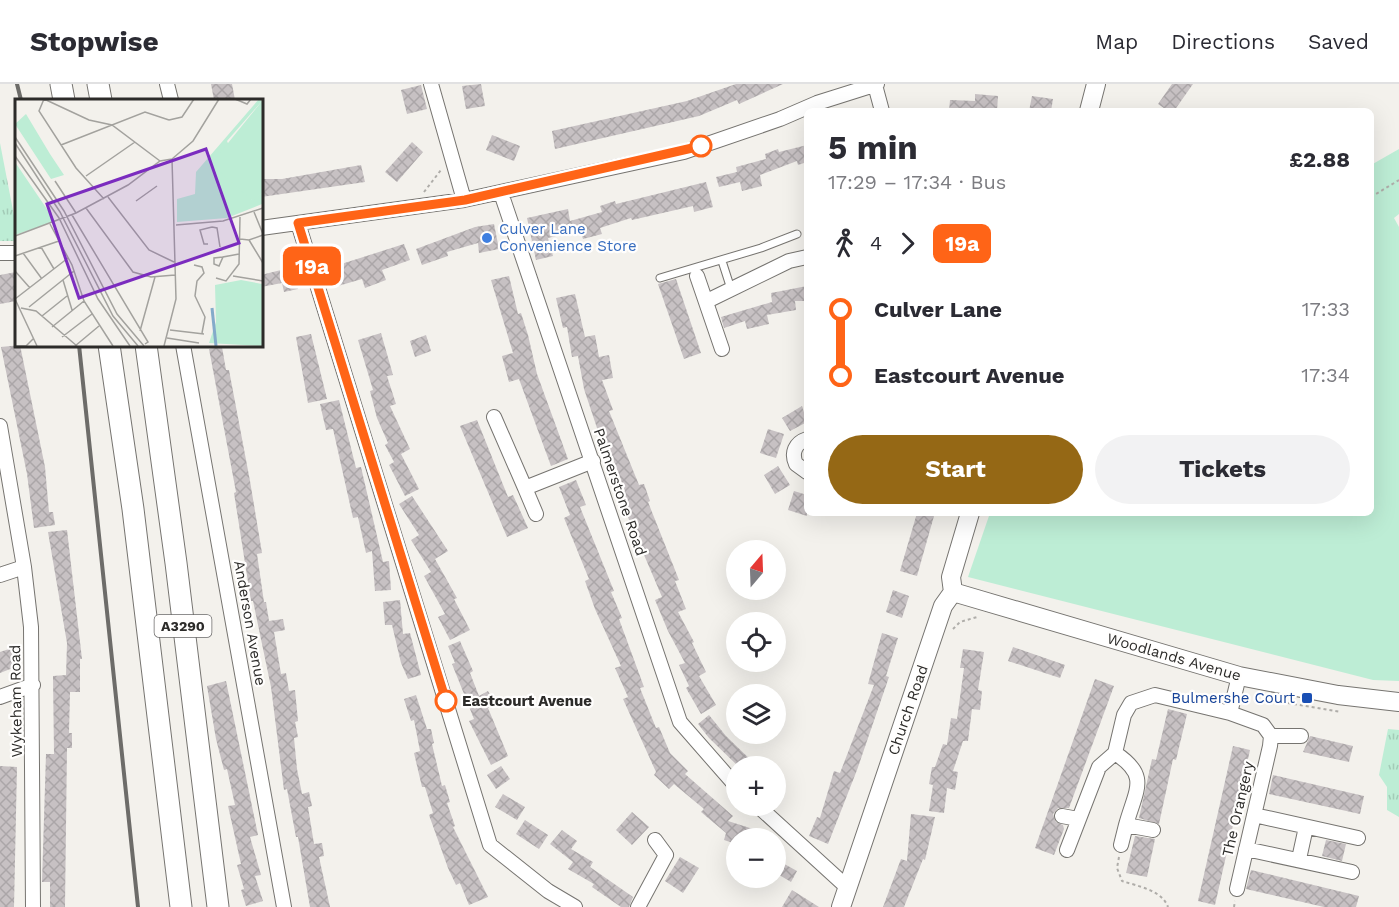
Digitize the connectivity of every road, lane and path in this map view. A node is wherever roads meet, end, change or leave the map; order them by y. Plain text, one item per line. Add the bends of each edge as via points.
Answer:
1 (61, 84) edge
2 (98, 84) edge
3 (167, 84) edge
4 (432, 84) edge
5 (876, 84) edge
6 (1096, 84) edge
7 (64, 99) edge
8 (101, 99) edge
9 (171, 99) edge
10 (805, 108) edge
11 (881, 108) edge
12 (1090, 108) edge
13 (804, 109) edge
14 (453, 154) junction
15 (1399, 180) edge
16 (501, 193) junction
17 (1374, 195) edge
18 (465, 200) junction
19 (412, 209) junction
20 (298, 223) junction
21 (262, 228) edge
22 (797, 234) dead end
23 (804, 258) edge
24 (722, 261) junction
25 (697, 276) dead end
26 (660, 278) dead end
27 (731, 290) junction
28 (707, 301) junction
29 (109, 346) edge
30 (146, 346) edge
31 (183, 346) edge
32 (722, 348) dead end
33 (494, 417) dead end
34 (0, 426) edge
35 (804, 440) edge
36 (593, 462) junction
37 (804, 470) edge
38 (525, 488) junction
39 (536, 514) dead end
40 (969, 516) edge
41 (24, 567) junction
42 (0, 575) edge
43 (953, 592) junction
44 (969, 619) dead end
45 (948, 634) dead end
46 (1239, 676) junction
47 (33, 685) junction
48 (0, 697) edge
49 (1399, 702) edge
50 (1230, 713) junction
51 (1271, 736) junction
52 (1301, 736) dead end
53 (1115, 753) junction
54 (726, 775) edge
55 (1254, 815) junction
56 (769, 816) edge
57 (1062, 816) dead end
58 (1078, 819) junction
59 (1126, 825) junction
60 (1306, 827) junction
61 (1153, 830) dead end
62 (1358, 838) dead end
63 (655, 840) dead end
64 (1121, 845) joint
65 (1246, 849) junction
66 (1067, 850) dead end
67 (1299, 859) junction
68 (1352, 872) dead end
69 (848, 888) junction
70 (1237, 889) dead end
71 (33, 907) edge
72 (181, 907) edge
73 (218, 907) edge
74 (284, 907) edge
75 (575, 907) edge
76 (638, 907) edge
77 (841, 907) edge
78 (1168, 907) edge

1 - 7 main road
2 - 8 main road
3 - 9 street
4 - 14 street
5 - 10 street
5 - 11 street
6 - 12 street
13 - 16 street via 684,152
14 - 18 street
14 - 19 path
15 - 17 path
16 - 18 street
16 - 36 street, Palmerstone Road
18 - 19 street
19 - 20 street
20 - 21 street
20 - 75 street via 490,845
22 - 24 lane
23 - 27 street via 789,261
24 - 26 lane
24 - 27 lane
25 - 28 street
27 - 28 street
28 - 32 street
29 - 72 main road, A3290
30 - 73 main road, A3290
31 - 74 street, Anderson Avenue
33 - 38 street
34 - 41 street, Wykeham Road
35 - 37 street via 798,443 794,454 796,464
36 - 38 street
36 - 54 street, Palmerstone Road via 680,722
38 - 39 street
40 - 43 street, Church Road via 951,578
41 - 42 street
41 - 47 street, Wykeham Road
43 - 46 street, Woodlands Avenue
43 - 69 street, Church Road via 943,606
44 - 45 path
46 - 49 street, Woodlands Avenue
46 - 50 street
47 - 48 street
47 - 71 street, Wykeham Road
50 - 51 street via 1263,725
50 - 53 street via 1155,695 1141,698 1131,703 1124,715
51 - 52 street
51 - 55 street, The Orangery
53 - 58 street via 1099,767
53 - 59 street via 1133,765 1138,776
55 - 60 street
55 - 65 street, The Orangery
56 - 69 street
57 - 58 street
58 - 66 street
59 - 61 street
59 - 64 street
60 - 62 street
60 - 67 street
63 - 76 street via 666,855
64 - 78 path via 1117,868 1122,881 1150,889
65 - 67 street
65 - 70 street, The Orangery
67 - 68 street
69 - 77 street, Church Road

